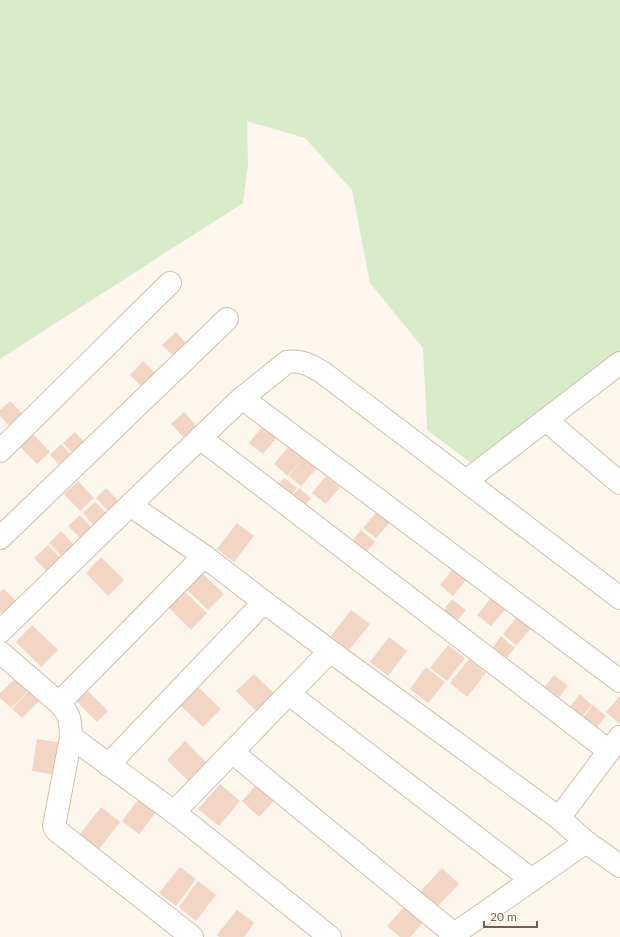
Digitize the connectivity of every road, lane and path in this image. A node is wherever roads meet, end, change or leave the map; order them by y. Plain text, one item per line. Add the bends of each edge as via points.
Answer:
1 (170, 283) dead end
2 (227, 319) dead end
3 (620, 363) edge
4 (242, 398) junction
5 (546, 420) junction
6 (200, 438) junction
7 (0, 451) edge
8 (617, 476) edge
9 (466, 481) junction
10 (130, 505) junction
11 (0, 538) edge
12 (204, 556) junction
13 (620, 598) edge
14 (264, 602) junction
15 (0, 632) edge
16 (330, 651) junction
17 (0, 652) edge
18 (620, 681) edge
19 (289, 694) junction
20 (59, 703) junction
21 (71, 737) junction
22 (614, 744) edge
23 (232, 752) junction
24 (108, 765) junction
25 (174, 812) junction
26 (559, 818) junction
27 (586, 842) junction
28 (620, 866) edge
29 (532, 880) junction
30 (452, 935) edge
31 (192, 937) edge
32 (330, 937) edge

1 - 7 street
2 - 11 street
3 - 5 street
4 - 6 street
4 - 9 street via 287,362 304,363 322,372
4 - 18 street
5 - 8 street
5 - 9 street
6 - 10 street
6 - 22 street
9 - 13 street
10 - 12 street
10 - 15 street
12 - 14 street
12 - 20 street
14 - 16 street
14 - 24 street
16 - 19 street
16 - 26 street
17 - 20 street
19 - 23 street
19 - 29 street
20 - 21 street via 69,715
21 - 24 street
21 - 31 street via 54,826 56,830
22 - 26 street
23 - 25 street
23 - 30 street
24 - 25 street
25 - 32 street
26 - 27 street
27 - 28 street
27 - 29 street
29 - 30 street

